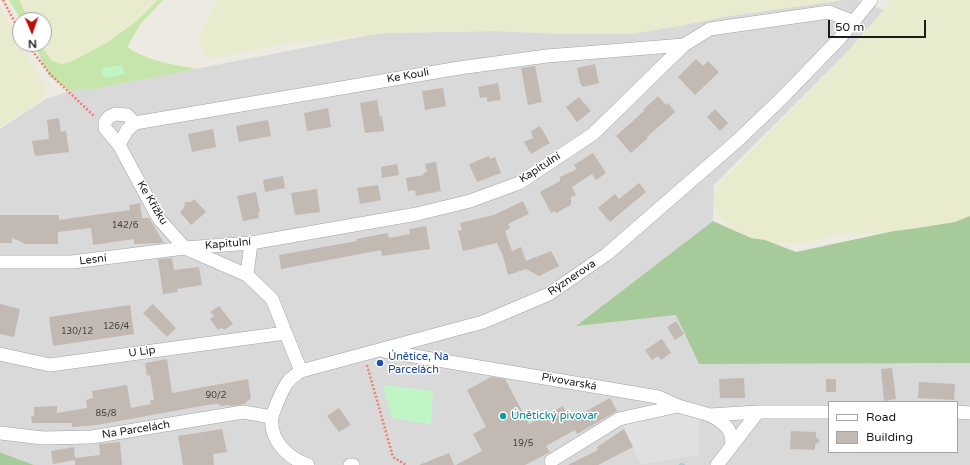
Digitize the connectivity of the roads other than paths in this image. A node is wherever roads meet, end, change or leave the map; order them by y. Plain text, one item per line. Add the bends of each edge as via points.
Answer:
1 (871, 0) edge
2 (854, 22) junction
3 (684, 45) junction
4 (135, 123) junction
5 (119, 145) junction
6 (252, 242) junction
7 (185, 248) junction
8 (0, 262) edge
9 (247, 275) junction
10 (285, 332) junction
11 (378, 350) junction
12 (0, 354) edge
13 (301, 371) junction
14 (678, 406) junction
15 (758, 412) junction
16 (828, 412) edge
17 (958, 412) edge
18 (970, 413) edge
19 (710, 415) junction
20 (272, 417) junction
21 (0, 433) edge
22 (731, 447) junction
23 (551, 461) dead end
24 (308, 465) edge
25 (717, 465) edge

1 - 2 street, Rýznerova
2 - 3 street, Kapitulní via 829,12 710,29
2 - 11 street, Rýznerova via 737,141 606,254 549,294 483,322
3 - 4 street, Ke Kouli via 547,56 460,68
3 - 6 street, Kapitulní via 594,134 519,183 470,201 417,214
4 - 5 street via 127,130
4 - 5 street via 127,115 115,114 105,122 105,128
5 - 7 street, Ke Křížku via 159,219
6 - 7 street, Kapitulní
6 - 9 street
7 - 8 street, Lesní via 72,262
7 - 9 street, Ke Křížku
9 - 10 street, Ke Křížku via 272,299
10 - 12 street, U Lip via 50,365
10 - 13 street, Ke Křížku
11 - 13 street, Rýznerova
11 - 14 street, Pivovarská via 658,397
13 - 20 street, Rýznerova via 287,383
14 - 19 street, Pivovarská
14 - 23 street via 619,419
15 - 16 street, Pivovarská
15 - 19 street, Pivovarská
15 - 22 street
17 - 18 street
19 - 22 street via 725,424 731,433
20 - 21 street, Na Parcelách via 243,412 92,437 43,438
20 - 24 street via 277,441 287,453
22 - 25 street

